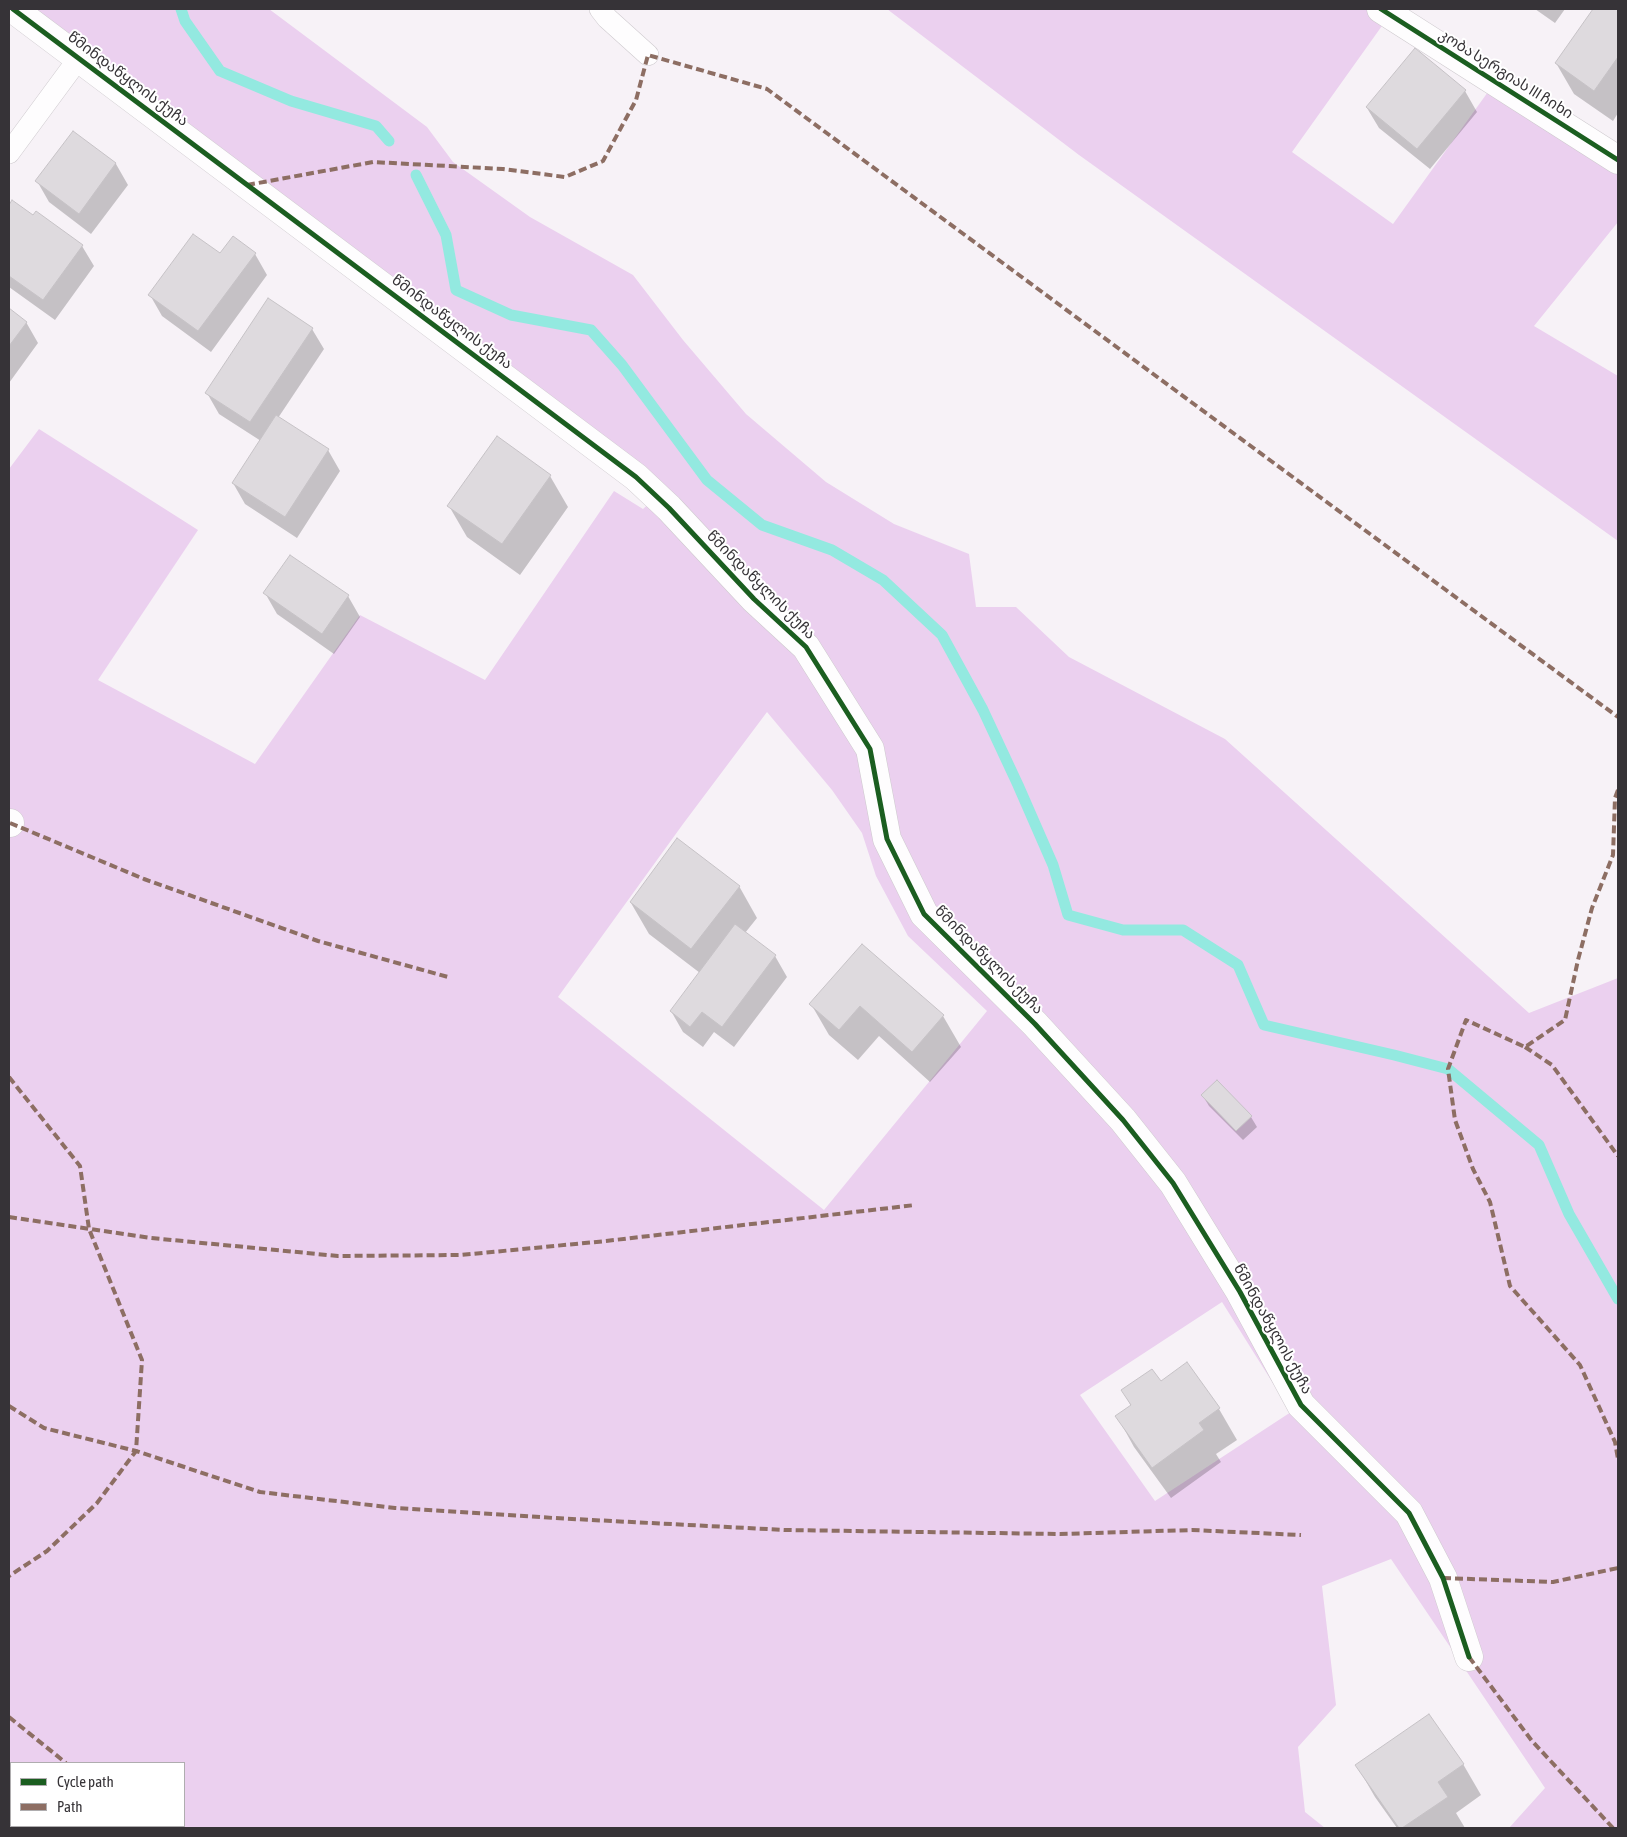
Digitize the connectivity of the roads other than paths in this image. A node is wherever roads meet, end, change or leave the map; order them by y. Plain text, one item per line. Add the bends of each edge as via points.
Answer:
1 (13, 9) edge
2 (600, 9) edge
3 (1381, 9) edge
4 (648, 55) dead end
5 (79, 58) junction
6 (9, 153) edge
7 (1618, 160) edge
8 (1469, 1657) dead end

1 - 5 street, წმინდაწყლის ქუჩა
2 - 4 lane
3 - 7 street, კობა სერგიას III ჩიხი
5 - 6 lane
5 - 8 street, წმინდაწყლის ქუჩა via 636,477 754,599 806,647 870,749 887,839 924,914 1056,1046 1123,1120 1173,1183 1240,1292 1301,1405 1409,1513 1443,1578

